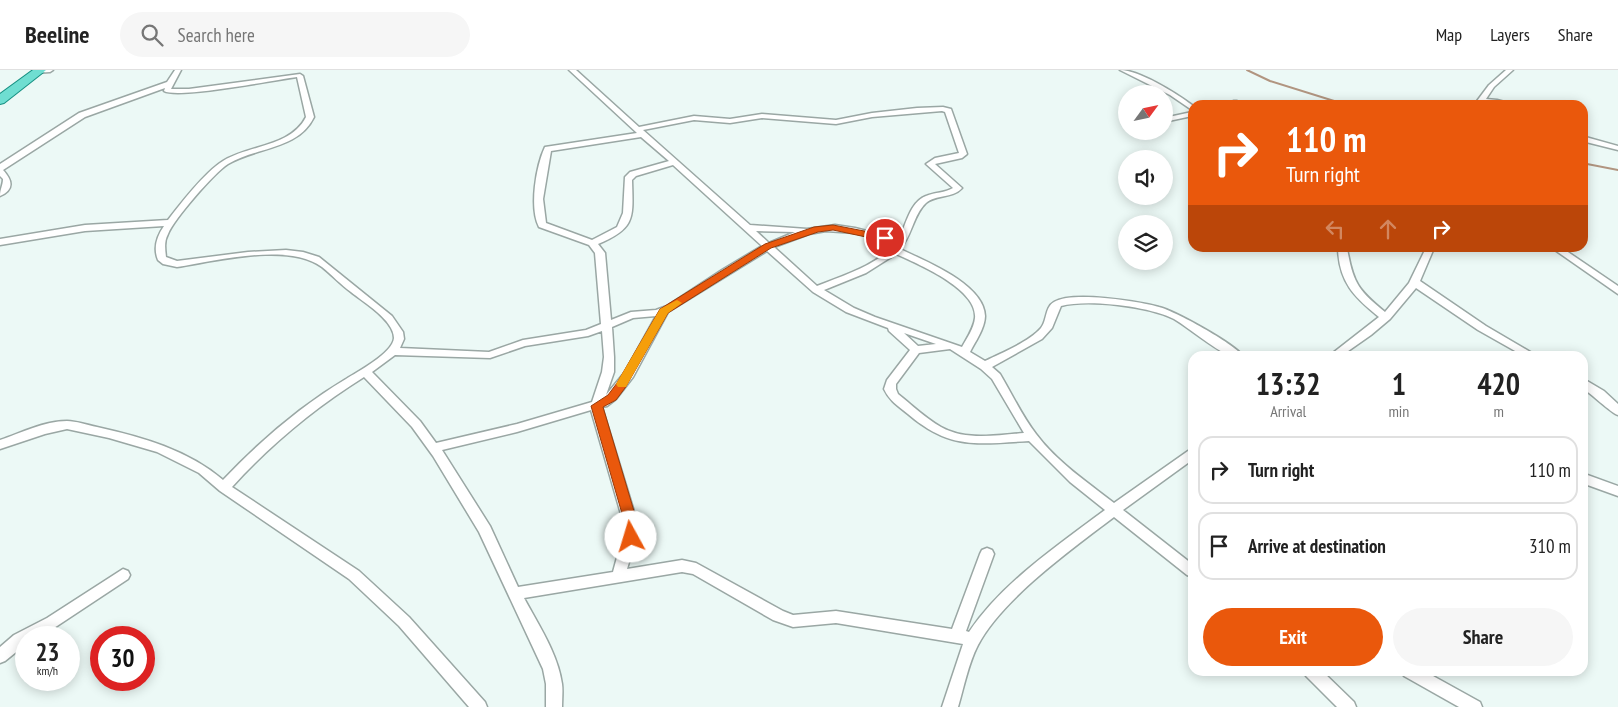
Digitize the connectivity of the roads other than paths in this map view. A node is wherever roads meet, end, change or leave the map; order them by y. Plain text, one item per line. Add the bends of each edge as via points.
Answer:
1 (50, 70) edge
2 (178, 70) edge
3 (572, 70) edge
4 (1124, 70) edge
5 (1510, 70) edge
6 (38, 71) edge
7 (169, 84) junction
8 (0, 100) edge
9 (1484, 100) edge
10 (1188, 105) edge
11 (1188, 115) edge
12 (1173, 118) edge
13 (642, 132) junction
14 (1588, 140) edge
15 (1618, 148) edge
16 (674, 162) junction
17 (0, 170) edge
18 (0, 193) edge
19 (169, 223) junction
20 (749, 228) junction
21 (817, 229) junction
22 (0, 242) edge
23 (592, 243) junction
24 (768, 246) junction
25 (898, 246) junction
26 (1343, 252) edge
27 (1428, 252) edge
28 (1563, 252) edge
29 (1414, 282) junction
30 (816, 290) junction
31 (1618, 292) edge
32 (664, 311) junction
33 (1386, 317) junction
34 (887, 325) junction
35 (606, 326) junction
36 (953, 346) junction
37 (916, 350) junction
38 (392, 351) junction
39 (1230, 351) edge
40 (1342, 351) edge
41 (1523, 351) edge
42 (964, 352) junction
43 (985, 366) junction
44 (365, 371) junction
45 (1588, 386) edge
46 (596, 406) junction
47 (1618, 411) edge
48 (1032, 437) junction
49 (0, 444) edge
50 (434, 448) junction
51 (1188, 457) edge
52 (1588, 480) edge
53 (224, 488) junction
54 (1618, 491) edge
55 (1113, 509) junction
56 (988, 554) dead end
57 (1188, 568) edge
58 (123, 575) dead end
59 (619, 575) junction
60 (514, 594) junction
61 (957, 635) junction
62 (973, 639) junction
63 (0, 656) edge
64 (1316, 676) edge
65 (1418, 676) edge
66 (480, 707) edge
67 (554, 707) edge
68 (950, 707) edge
69 (1348, 707) edge
70 (1474, 707) edge

1 - 6 street
2 - 7 street
3 - 13 street
4 - 10 street
5 - 9 street via 1491,86
6 - 8 main road
7 - 17 street via 82,114
7 - 19 street via 168,91 180,92 298,75 310,117 298,132 223,164
11 - 12 street
13 - 16 street
13 - 23 street via 547,150 540,222 547,228
13 - 25 street via 694,118 730,121 762,116 836,122 917,110 947,110 962,154 930,164 958,188 922,202
14 - 15 street
16 - 20 street
16 - 23 street via 632,174 628,179 628,203 623,226
17 - 18 street via 7,179
19 - 22 street via 85,228
19 - 38 street via 160,246 161,258 166,262 176,264 277,252 317,259 381,310 394,325 399,344
20 - 21 street
20 - 24 street
21 - 24 street
21 - 25 street via 833,228
23 - 35 street via 600,253
24 - 30 street
24 - 32 street
25 - 30 street via 882,261
25 - 42 street via 944,275 977,302 980,316
26 - 33 street via 1350,285
27 - 29 street
28 - 31 street
29 - 33 street
29 - 41 street via 1482,328
30 - 34 street via 850,310
32 - 35 street via 631,315
32 - 46 street via 621,385 612,397
33 - 40 street
34 - 36 street
34 - 37 street
35 - 38 street via 588,333 523,343 490,356
35 - 46 street via 608,372
36 - 37 street
36 - 42 street
37 - 48 street via 890,389 893,396 936,430 960,438
38 - 44 street
39 - 43 street via 1177,317 1156,309 1108,301 1072,300 1057,304 1047,328 1038,337
42 - 43 street
43 - 48 street via 996,377
44 - 50 street via 403,409
44 - 53 street via 269,444
45 - 47 street
46 - 50 street
46 - 59 street via 632,528
48 - 55 street via 1059,465
49 - 53 street via 67,425 162,449 203,470
50 - 60 street via 485,530
51 - 55 street
52 - 54 street
53 - 66 street via 372,590 441,661
55 - 57 street
55 - 62 street via 1014,589
56 - 61 street
58 - 63 street via 19,640
59 - 60 street
59 - 61 street via 682,566 696,569 778,616 793,621 836,617
60 - 67 street via 540,643 550,670
61 - 62 street
62 - 68 street
64 - 69 street
65 - 70 street

